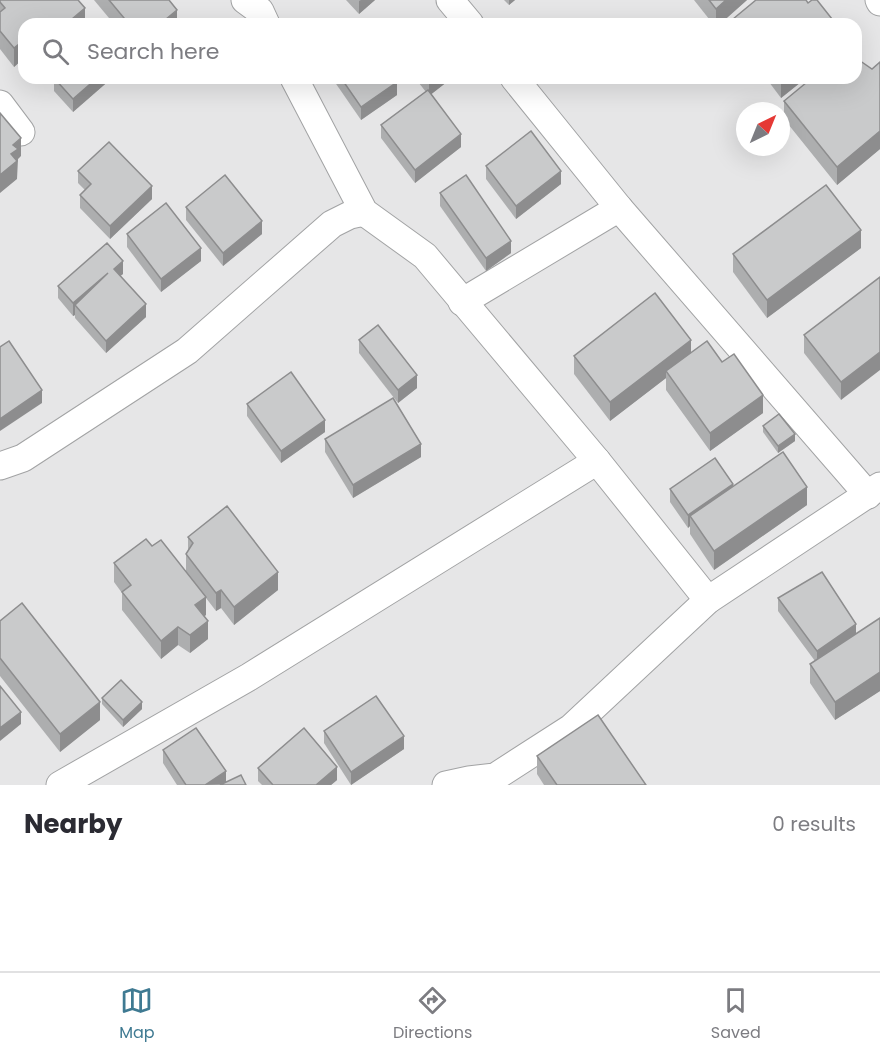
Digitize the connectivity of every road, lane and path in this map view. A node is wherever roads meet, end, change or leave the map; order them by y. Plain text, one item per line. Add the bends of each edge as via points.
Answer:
1 (245, 0) edge
2 (450, 0) edge
3 (263, 18) edge
4 (465, 18) edge
5 (297, 84) edge
6 (519, 84) edge
7 (0, 104) edge
8 (21, 132) dead end
9 (619, 208) junction
10 (364, 212) junction
11 (462, 302) junction
12 (597, 462) junction
13 (0, 466) edge
14 (874, 491) edge
15 (708, 600) junction
16 (498, 781) edge
17 (60, 785) edge
18 (446, 785) edge

1 - 3 street
2 - 4 street
5 - 10 street
6 - 9 street
7 - 8 street
9 - 11 street
9 - 14 street
10 - 11 street via 425,256
10 - 13 street via 332,224 187,351 22,458
11 - 12 street
12 - 15 street
12 - 17 street via 249,677
14 - 15 street
15 - 16 street via 571,728
16 - 18 street via 469,780

